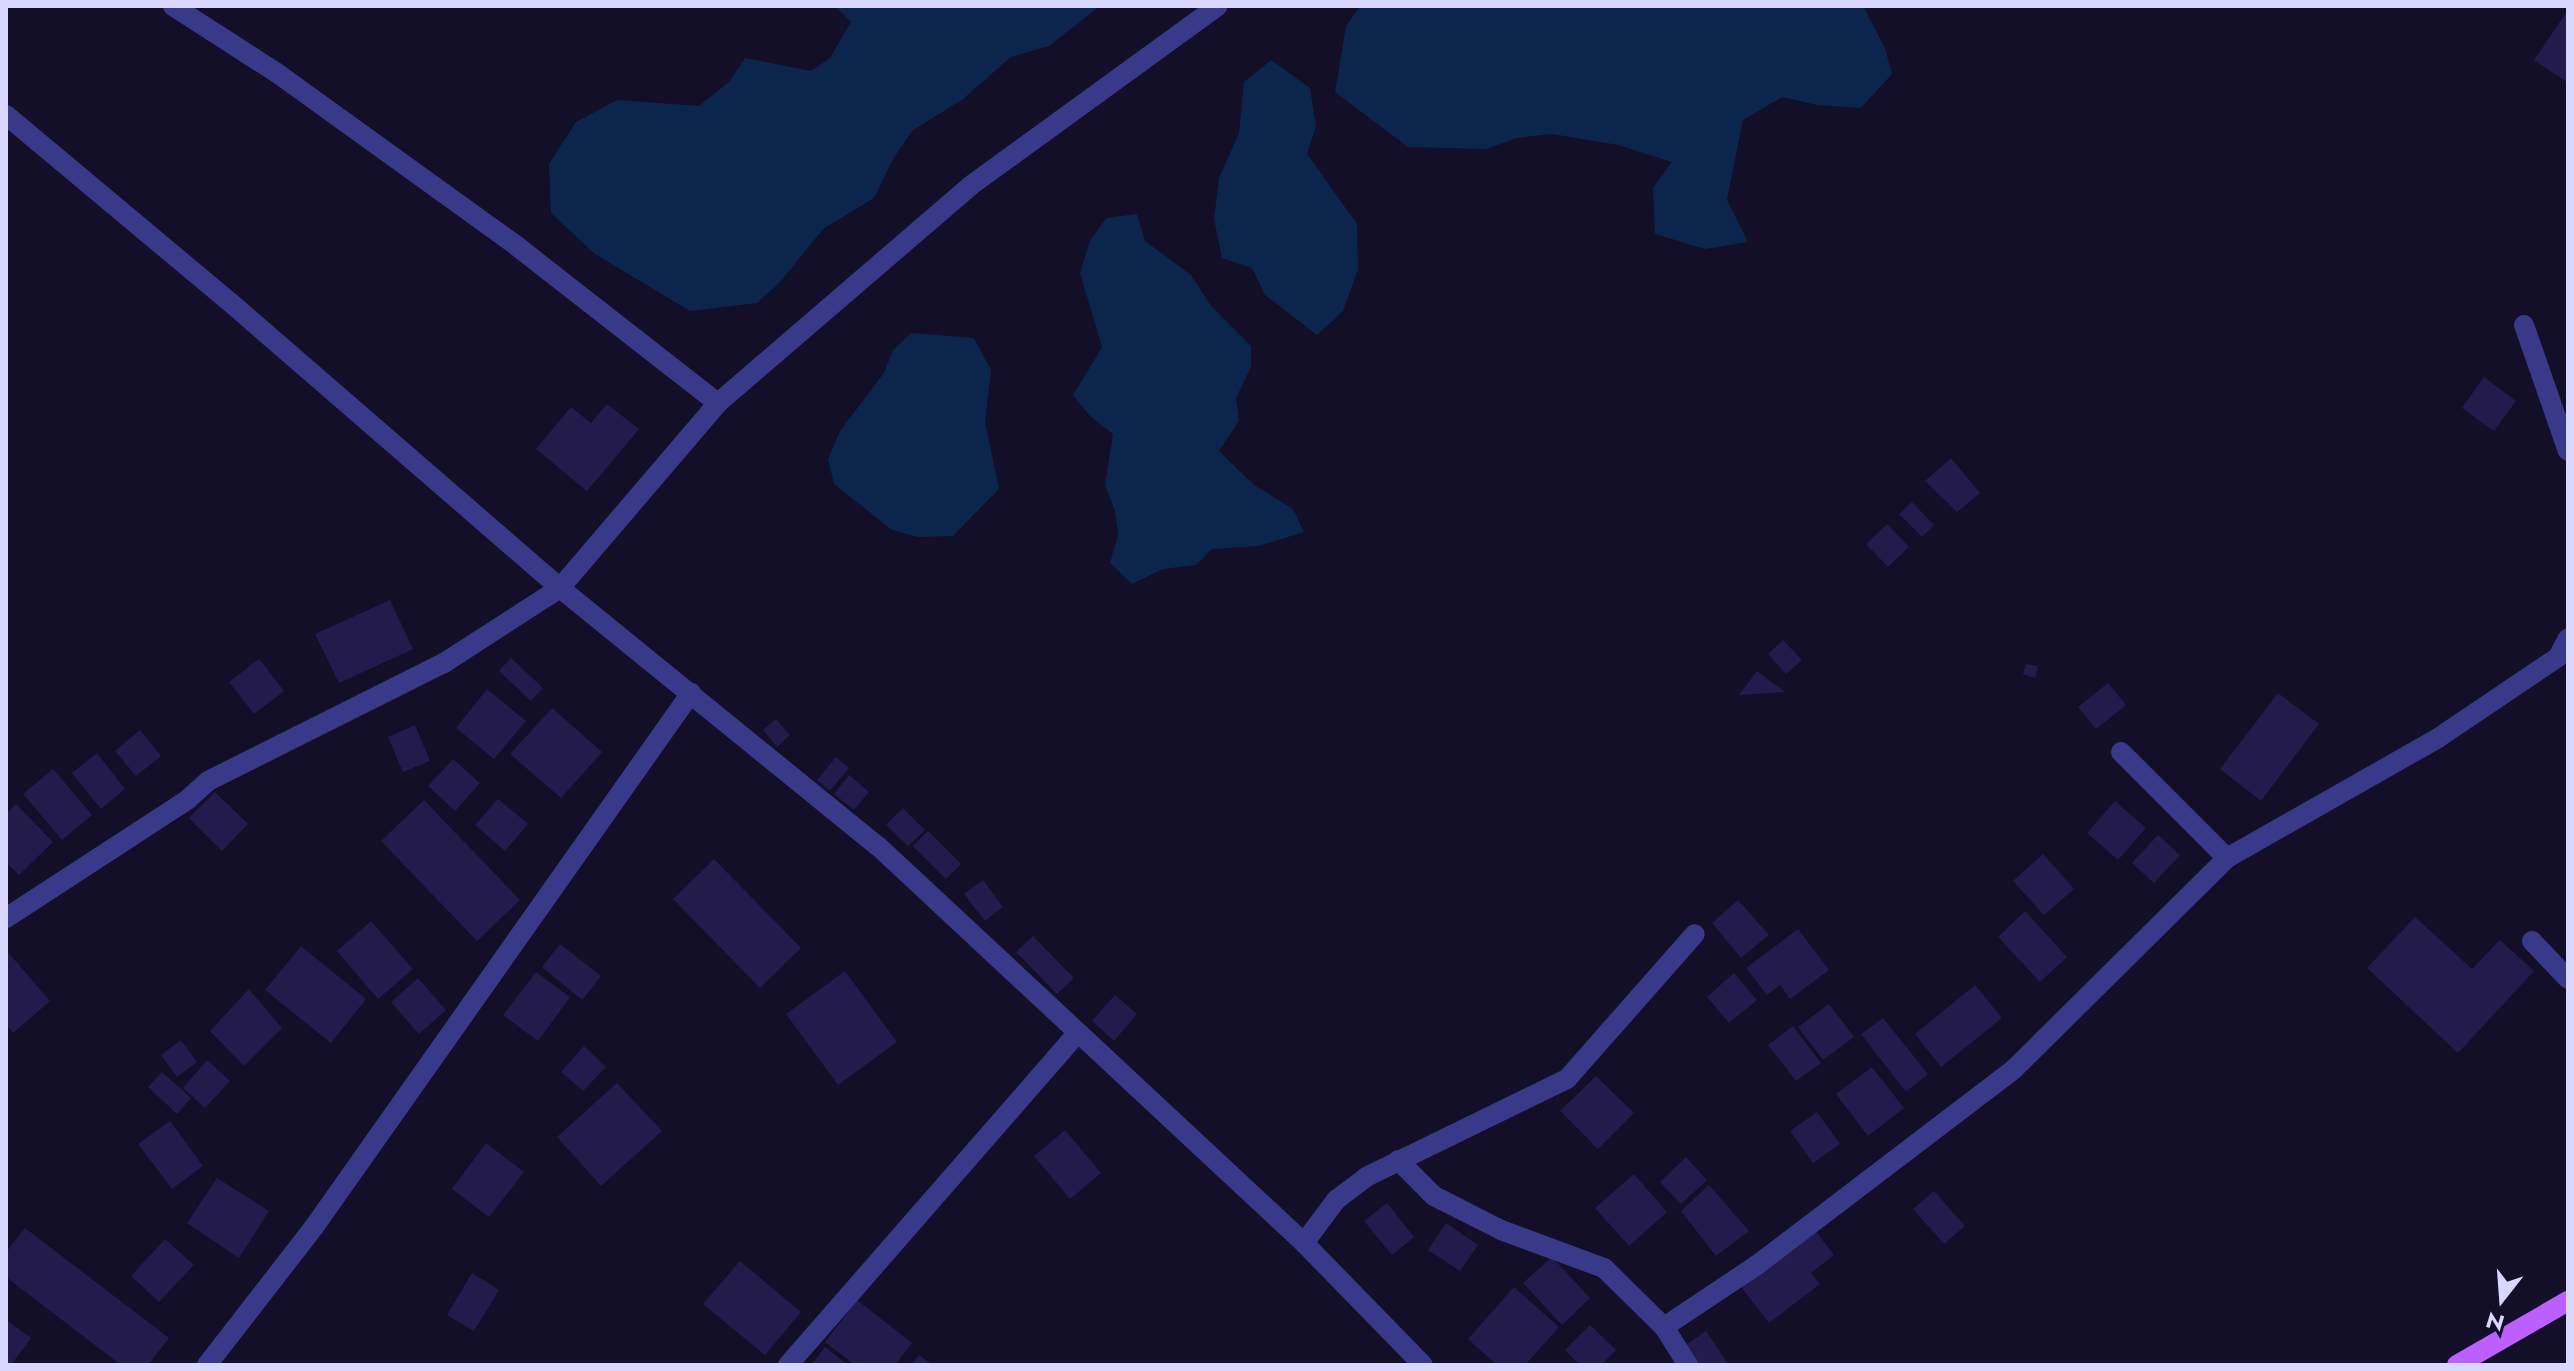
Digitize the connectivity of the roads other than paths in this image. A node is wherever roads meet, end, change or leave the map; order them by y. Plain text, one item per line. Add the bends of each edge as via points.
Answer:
1 (173, 6) edge
2 (1218, 6) edge
3 (6, 115) edge
4 (2524, 325) dead end
5 (718, 403) junction
6 (2568, 451) edge
7 (560, 588) junction
8 (2565, 652) edge
9 (691, 693) junction
10 (2121, 752) dead end
11 (2227, 858) junction
12 (6, 918) edge
13 (1695, 934) dead end
14 (2532, 941) dead end
15 (2568, 979) edge
16 (1077, 1034) junction
17 (1398, 1160) junction
18 (1304, 1243) junction
19 (2568, 1301) edge
20 (1664, 1327) junction
21 (207, 1365) edge
22 (788, 1365) edge
23 (1423, 1365) edge
24 (1688, 1365) edge
25 (2457, 1365) edge

1 - 5 street via 277,73 505,238
2 - 5 street via 970,186
3 - 7 street
4 - 6 street
5 - 7 street
7 - 9 street
7 - 12 street via 444,663 208,781
8 - 11 street via 2438,738
9 - 16 street via 878,846
9 - 21 street via 314,1227
10 - 11 street
11 - 20 street via 2014,1069 1757,1265
13 - 17 street via 1567,1079
14 - 15 street
16 - 18 street
16 - 22 street
17 - 18 street via 1336,1200
17 - 20 street via 1434,1196 1501,1230 1604,1268
18 - 23 street
19 - 25 main road
20 - 24 street

